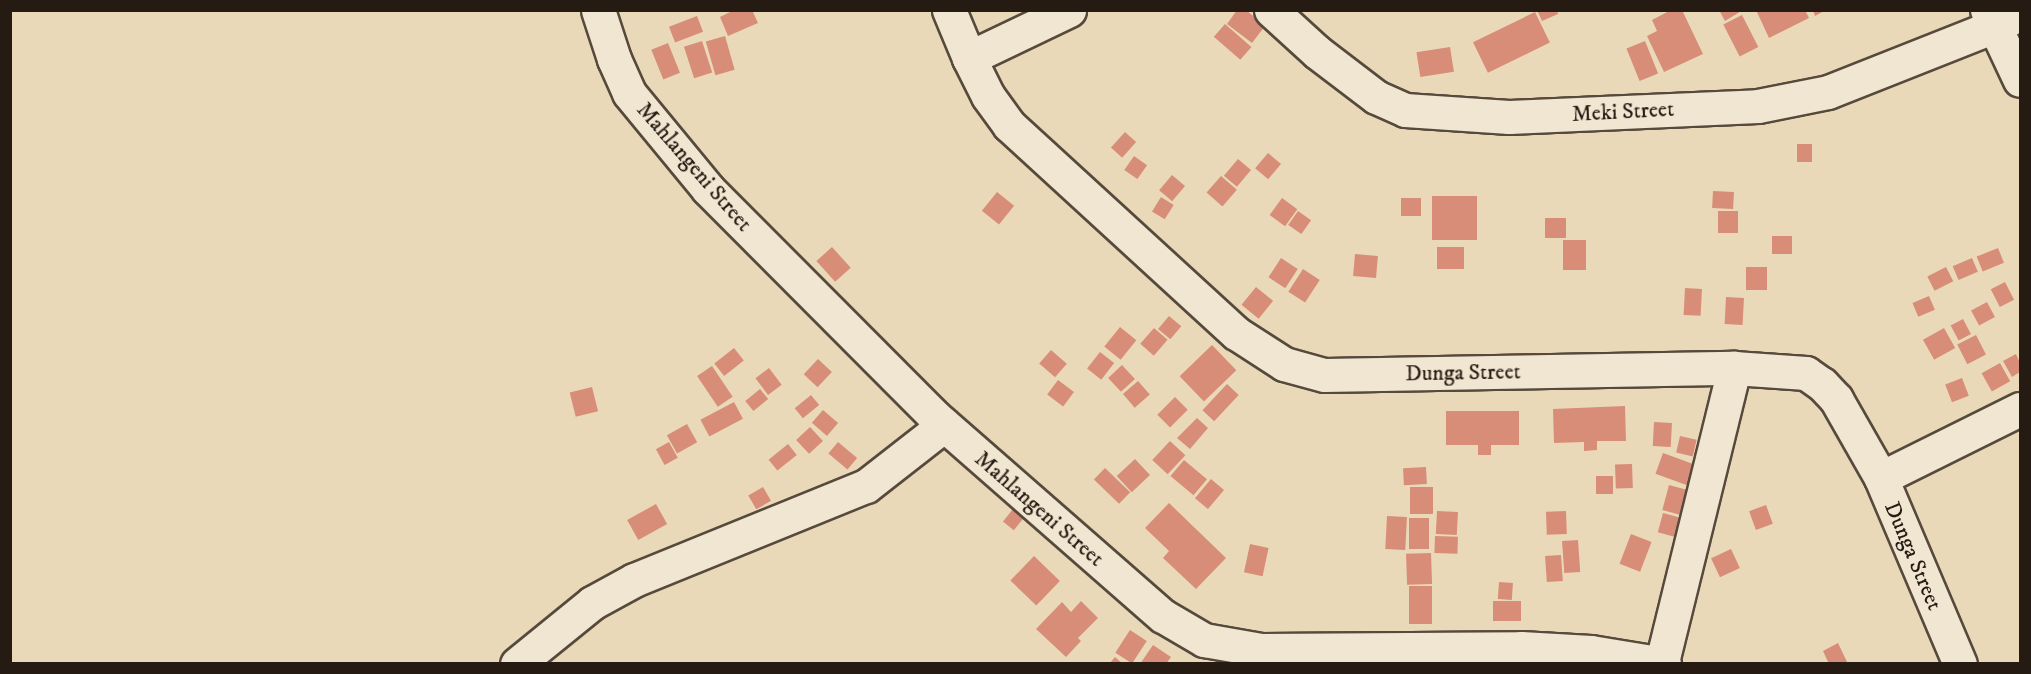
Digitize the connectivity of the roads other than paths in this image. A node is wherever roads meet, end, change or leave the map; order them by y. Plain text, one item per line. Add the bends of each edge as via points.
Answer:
1 (598, 10) edge
2 (949, 10) edge
3 (1069, 10) edge
4 (1271, 10) edge
5 (2001, 17) edge
6 (969, 58) junction
7 (2020, 80) edge
8 (1734, 368) junction
9 (2020, 409) edge
10 (944, 425) junction
11 (1881, 478) junction
12 (517, 663) edge
13 (1663, 663) edge
14 (1960, 663) edge

1 - 10 street, Mahlangeni Street via 629,93 672,148 708,189
2 - 6 street, Dunga Street
3 - 6 street
4 - 5 street, Meki Street via 1376,97 1405,110 1509,117 1758,106 1828,92
5 - 7 street
6 - 8 street, Dunga Street via 988,96 1009,125 1236,333 1284,364 1324,375
8 - 11 street, Dunga Street via 1806,373 1822,384 1847,415
8 - 13 street
9 - 11 street
10 - 12 street via 866,486 634,580 592,603
10 - 13 street, Mahlangeni Street via 1163,616 1204,640 1262,650 1521,648 1591,652
11 - 14 street, Dunga Street

